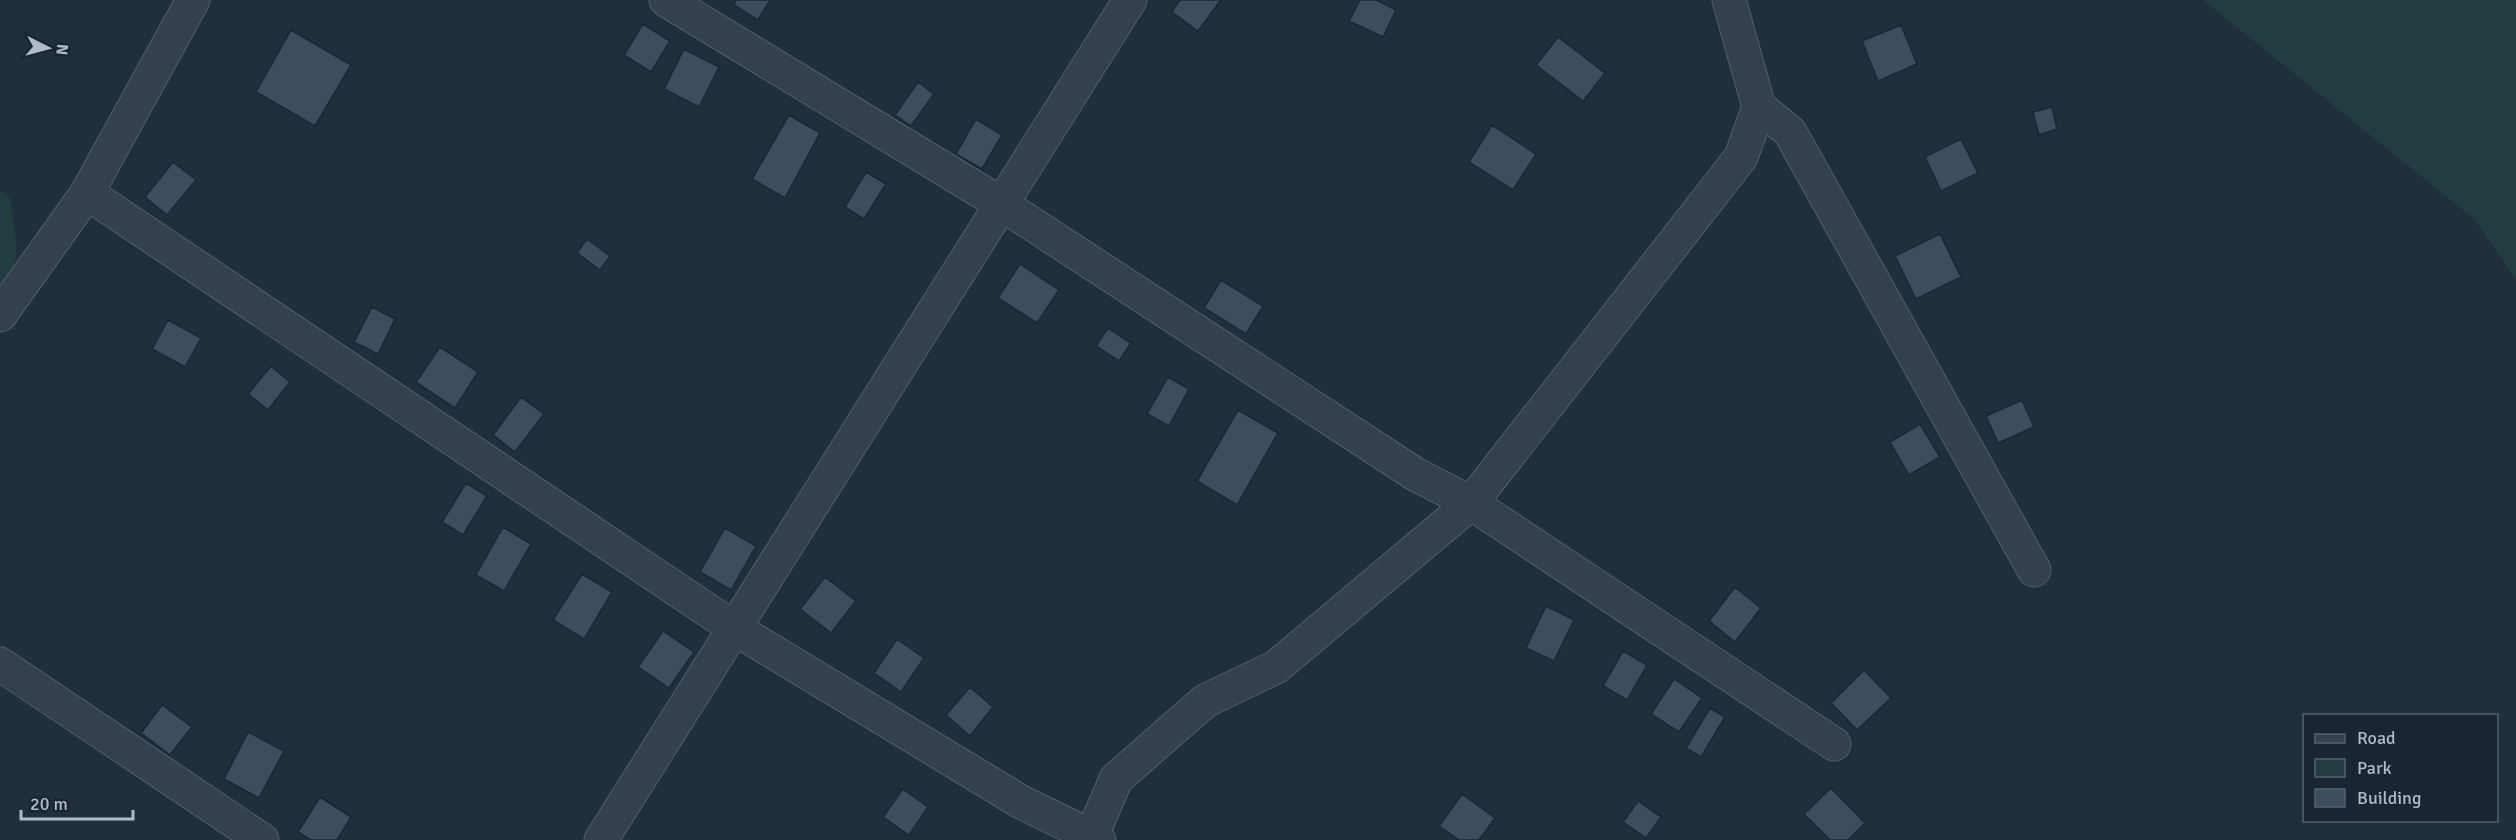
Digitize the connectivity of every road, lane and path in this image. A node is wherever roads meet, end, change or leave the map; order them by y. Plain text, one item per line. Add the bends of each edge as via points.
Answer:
1 (193, 0) edge
2 (666, 0) edge
3 (1130, 0) edge
4 (1732, 1) edge
5 (1759, 107) junction
6 (87, 193) junction
7 (1000, 203) junction
8 (0, 315) edge
9 (1471, 503) junction
10 (2034, 570) dead end
11 (734, 628) junction
12 (0, 663) edge
13 (1834, 744) dead end
14 (1095, 838) edge
15 (262, 840) edge
16 (601, 840) edge

1 - 6 lane
2 - 7 lane
3 - 7 lane
4 - 5 lane
5 - 9 lane via 1741,157
5 - 10 lane via 1790,132
6 - 8 lane
6 - 11 lane
7 - 9 lane via 1415,474
7 - 11 lane
9 - 13 lane
9 - 14 lane via 1276,667 1205,701 1116,779
11 - 14 lane via 1021,802
11 - 16 lane
12 - 15 lane

